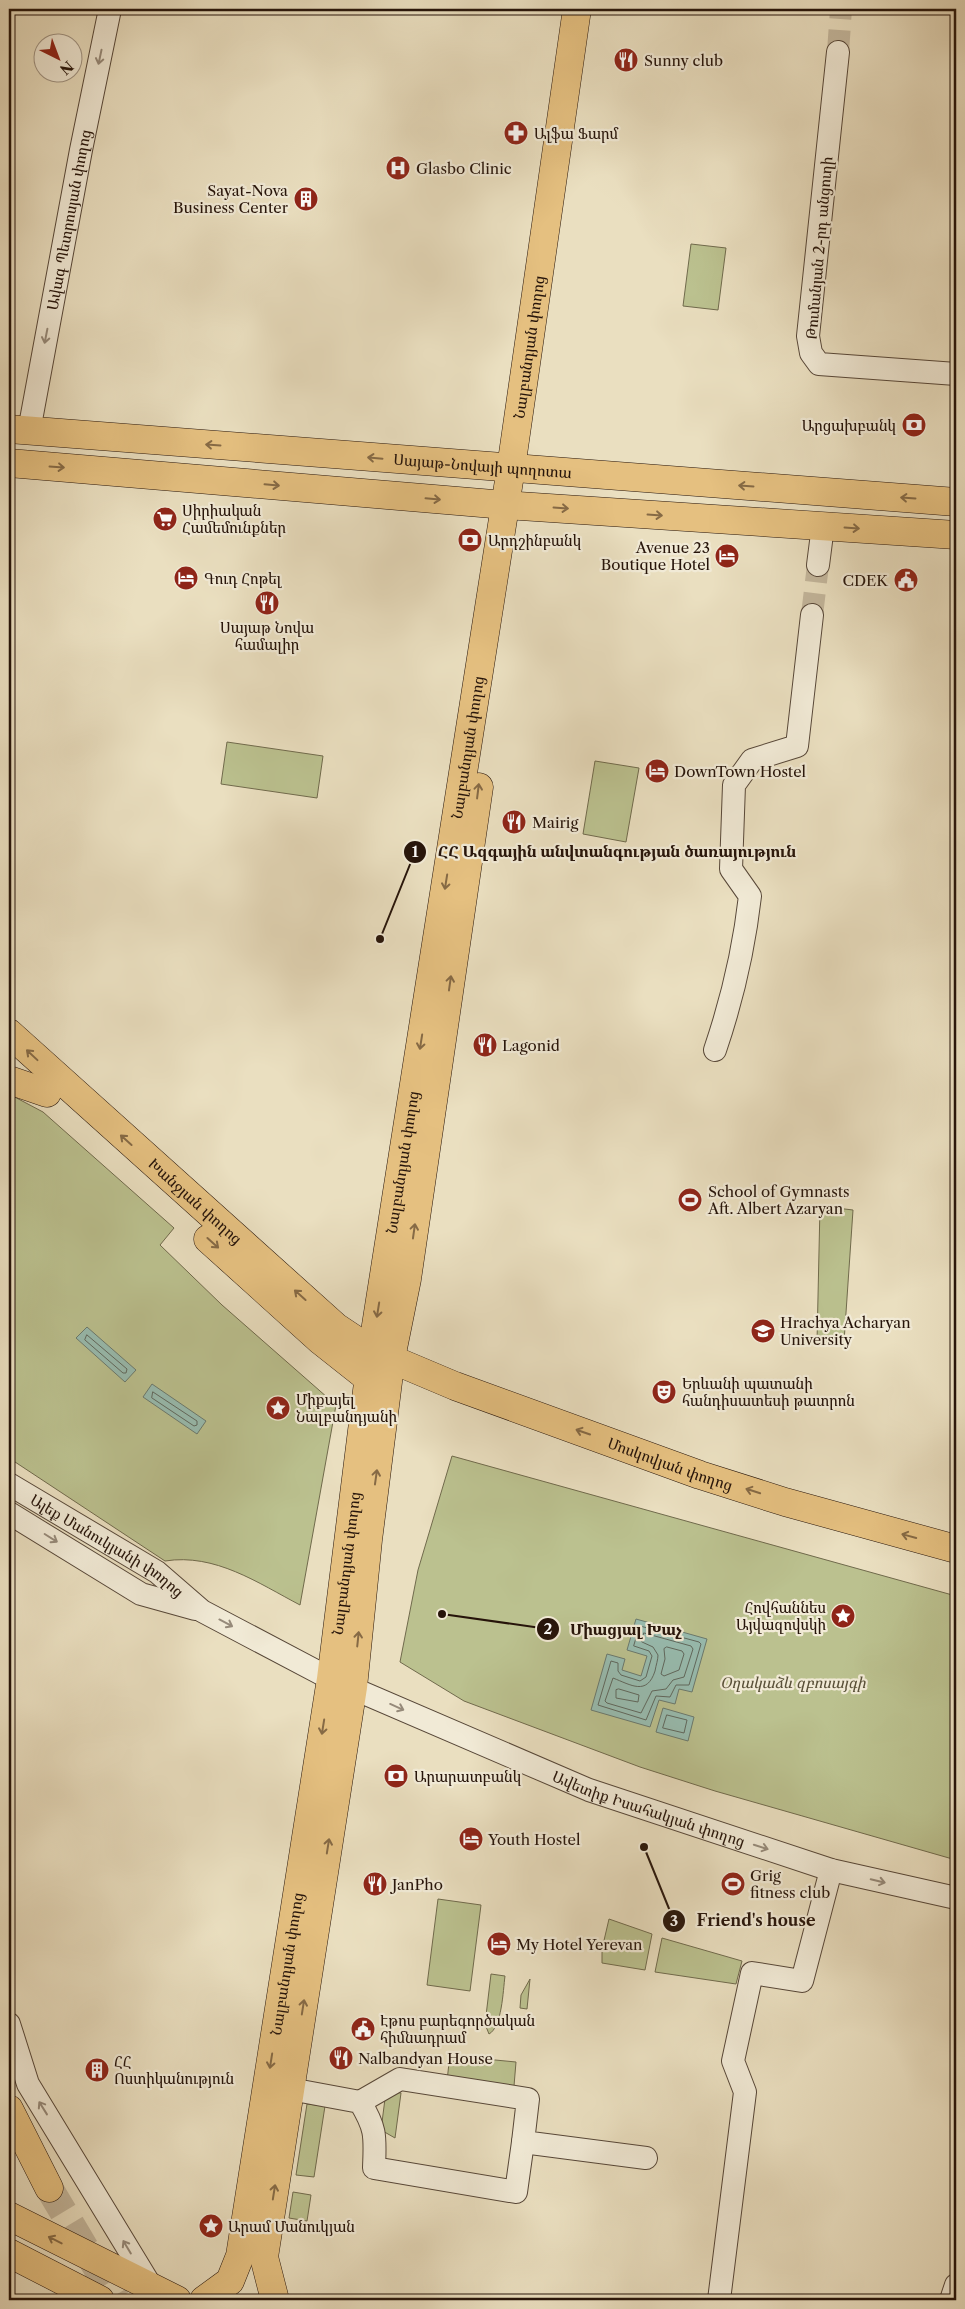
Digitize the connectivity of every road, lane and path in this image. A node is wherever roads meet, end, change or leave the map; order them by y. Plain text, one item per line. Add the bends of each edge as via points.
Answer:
1 (110, 9) edge
2 (577, 9) edge
3 (591, 9) edge
4 (838, 52) tunnel mouth
5 (956, 374) edge
6 (19, 430) edge
7 (9, 463) edge
8 (516, 468) junction
9 (956, 502) edge
10 (511, 505) junction
11 (822, 526) junction
12 (956, 535) edge
13 (818, 565) tunnel mouth
14 (812, 615) tunnel mouth
15 (9, 1033) edge
16 (715, 1050) dead end
17 (9, 1058) edge
18 (9, 1080) edge
19 (47, 1093) junction
20 (382, 1355) junction
21 (369, 1379) junction
22 (9, 1484) edge
23 (9, 1513) edge
24 (956, 1549) edge
25 (202, 1611) junction
26 (342, 1683) junction
27 (830, 1870) junction
28 (956, 1898) edge
29 (9, 2024) edge
30 (290, 2089) junction
31 (360, 2102) junction
32 (9, 2109) edge
33 (523, 2142) junction
34 (9, 2152) edge
35 (646, 2158) dead end
36 (9, 2216) edge
37 (9, 2253) edge
38 (48, 2273) junction
39 (956, 2285) edge
40 (152, 2288) junction
41 (68, 2300) edge
42 (100, 2300) edge
43 (177, 2300) edge
44 (204, 2300) edge
45 (275, 2300) edge
46 (719, 2300) edge
47 (951, 2300) edge

1 -> 6 street, Ավագ Պետրոսյան փողոց via 78,170
2 - 8 main road, Նալբանդյան փողոց
3 - 8 main road, Նալբանդյան փողոց
4 - 5 street, Թումանյան 2-րդ անցուղի via 808,336 811,353 819,364
8 -> 6 main road, Սայաթ-Նովայի պողոտա
7 -> 10 main road
9 -> 8 main road, Սայաթ-Նովայի պողոտա
8 - 10 main road, Նալբանդյան փողոց
10 -> 11 main road
10 - 20 main road, Նալբանդյան փողոց via 472,839 407,1279
11 -> 12 main road
11 - 13 street
14 - 16 street via 797,746 752,760 734,785 731,869 750,896 745,939
20 -> 15 main road, Խանջյան փողոց via 336,1328
17 - 19 main road, Խանջյան փողոց
18 - 19 main road
19 -> 21 main road, Խանջյան փողոց via 314,1334
20 - 21 main road, Նալբանդյան փողոց
24 -> 20 main road, Մոսկովյան փողոց via 700,1475 455,1386
26 -> 20 main road, Նալբանդյան փողոց via 368,1540
21 - 26 main road, Նալբանդյան փողոց
22 - 25 street, Ալեք Մանուկյանի փողոց via 157,1572
23 -> 25 street, Ալեք Մանուկյանի փողոց via 141,1594
25 -> 26 street, Ալեք Մանուկյանի փողոց
26 -> 27 street, Ավետիք Իսահակյան փողոց via 589,1790
30 -> 26 main road, Նալբանդյան փողոց
26 -> 44 main road, Նալբանդյան փողոց via 240,2256 230,2281
27 -> 28 street, Ավետիք Իսահակյան փողոց
27 - 46 street via 802,1981 752,1972 733,2061 745,2092
40 -> 29 street via 28,2084
30 - 31 street
45 -> 30 main road, Նալբանդյան փողոց via 264,2257
31 - 33 street via 400,2079 528,2099
31 - 33 street via 376,2135 374,2168 516,2192
32 - 34 main road via 46,2184
33 - 35 street
40 -> 36 main road
37 - 38 main road
38 - 41 main road
38 - 42 main road
39 - 47 street
40 - 43 main road

